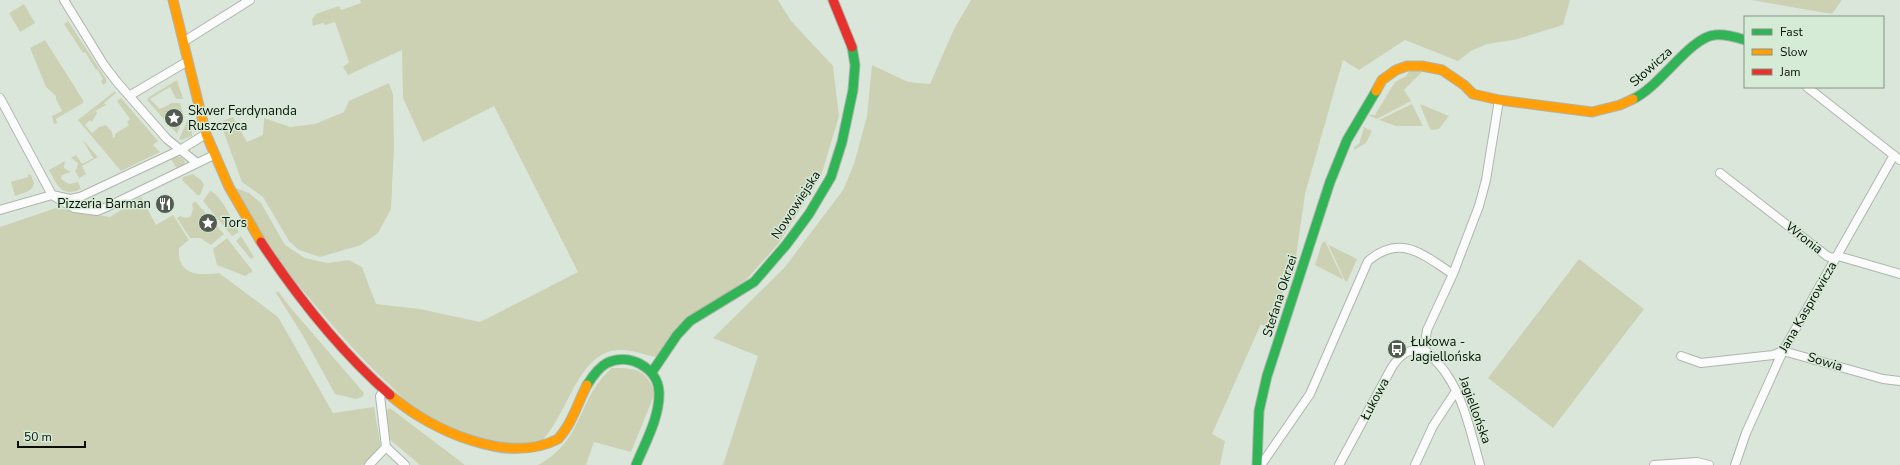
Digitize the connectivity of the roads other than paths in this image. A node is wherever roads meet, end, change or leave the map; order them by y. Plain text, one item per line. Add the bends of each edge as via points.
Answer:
1 (64, 0) edge
2 (173, 0) edge
3 (250, 0) edge
4 (833, 0) edge
5 (1744, 40) edge
6 (183, 42) junction
7 (188, 61) junction
8 (1808, 88) edge
9 (129, 96) junction
10 (0, 98) edge
11 (1499, 100) junction
12 (206, 134) junction
13 (180, 150) junction
14 (214, 155) junction
15 (1897, 158) edge
16 (197, 163) junction
17 (1720, 173) dead end
18 (52, 195) junction
19 (0, 210) edge
20 (1838, 256) junction
21 (1452, 274) junction
22 (1900, 274) edge
23 (1424, 349) junction
24 (1783, 351) junction
25 (1681, 356) dead end
26 (652, 372) junction
27 (1900, 380) edge
28 (384, 391) junction
29 (1456, 391) junction
30 (386, 447) junction
31 (461, 447) dead end
32 (535, 456) dead end
33 (369, 465) edge
34 (406, 465) edge
35 (636, 465) edge
36 (1257, 465) edge
37 (1261, 465) edge
38 (1339, 465) edge
39 (1415, 465) edge
40 (1480, 465) edge
41 (1654, 465) edge
42 (1709, 465) edge
43 (1735, 465) edge

1 - 9 street via 104,65
2 - 6 street
3 - 6 street
4 - 26 street, Nowowiejska via 852,44 856,65 842,142 831,177 809,214 754,282 690,322 677,335
5 - 11 street, Słowicza via 1727,35 1713,35 1701,40 1642,95 1613,107 1592,112
6 - 7 street
7 - 9 street
7 - 12 street
8 - 15 street
9 - 13 street
10 - 18 street
11 - 21 street via 1486,180 1479,206
11 - 36 street, Stefana Okrzei via 1473,94 1442,70 1414,66 1396,70 1382,80 1347,140 1330,182 1267,376 1259,411
12 - 13 street
12 - 14 street
13 - 16 street
13 - 18 street via 80,197 70,199
14 - 16 street
14 - 28 street via 249,224 284,278 337,342
15 - 20 street, Jana Kasprowicza
16 - 18 street via 97,211 74,208
17 - 20 street, Wronia via 1827,256
18 - 19 street
20 - 22 street, Wronia
20 - 24 street, Jana Kasprowicza
21 - 23 street via 1427,330
21 - 37 street via 1406,247 1391,248 1368,261 1310,394
23 - 29 street, Jagiellońska via 1448,375
23 - 38 street, Łukowa via 1401,354 1392,366
24 - 25 street via 1773,355 1701,363
24 - 27 street, Sowia via 1883,379
24 - 43 street, Jana Kasprowicza via 1748,426
26 - 32 street via 643,364 619,359 601,368 593,374 584,389 562,434 551,446
26 - 35 street via 660,390 659,400
28 - 30 street via 380,396
28 - 31 street via 425,424
29 - 39 street via 1433,426
29 - 40 street, Jagiellońska
30 - 33 street
30 - 34 street
41 - 42 street via 1697,462

